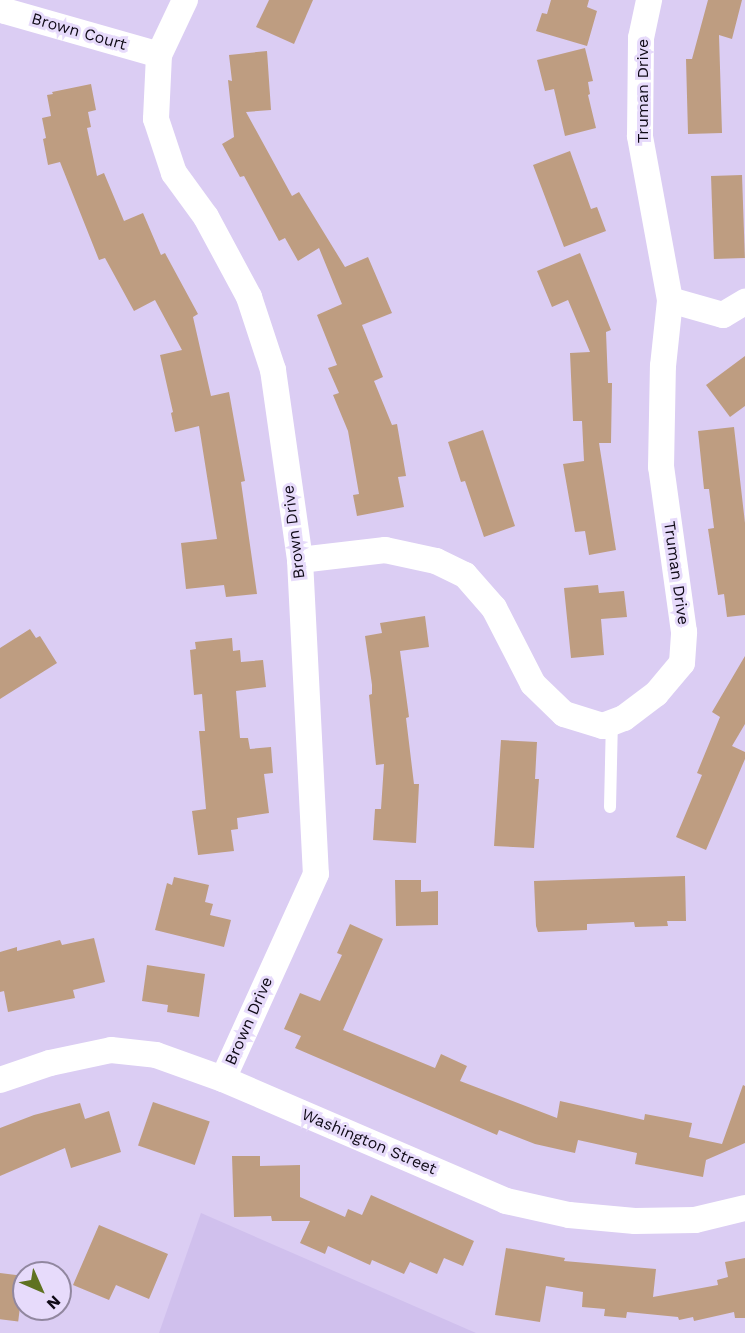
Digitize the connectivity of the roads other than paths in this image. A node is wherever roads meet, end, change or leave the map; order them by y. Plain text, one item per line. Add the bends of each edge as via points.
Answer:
1 (185, 0) edge
2 (649, 0) edge
3 (0, 7) edge
4 (159, 55) junction
5 (670, 300) junction
6 (745, 302) edge
7 (300, 560) junction
8 (612, 722) junction
9 (610, 807) dead end
10 (222, 1079) junction
11 (0, 1080) edge
12 (745, 1208) edge

1 - 4 street, Brown Drive
2 - 5 street, Truman Drive via 641,38 640,136
3 - 4 street, Brown Court
4 - 7 street, Brown Drive via 156,118 174,173 206,217 249,297 273,370
5 - 6 street via 723,315
5 - 8 street, Truman Drive via 663,366 661,467 684,633 682,663 656,694 624,718
7 - 8 street via 385,550 436,561 465,575 494,608 533,684 564,714 603,726
7 - 10 street, Brown Drive via 316,874
8 - 9 lane
10 - 11 street, Washington Street via 156,1055 111,1050 50,1063
10 - 12 street, Washington Street via 506,1201 569,1215 635,1221 695,1220

